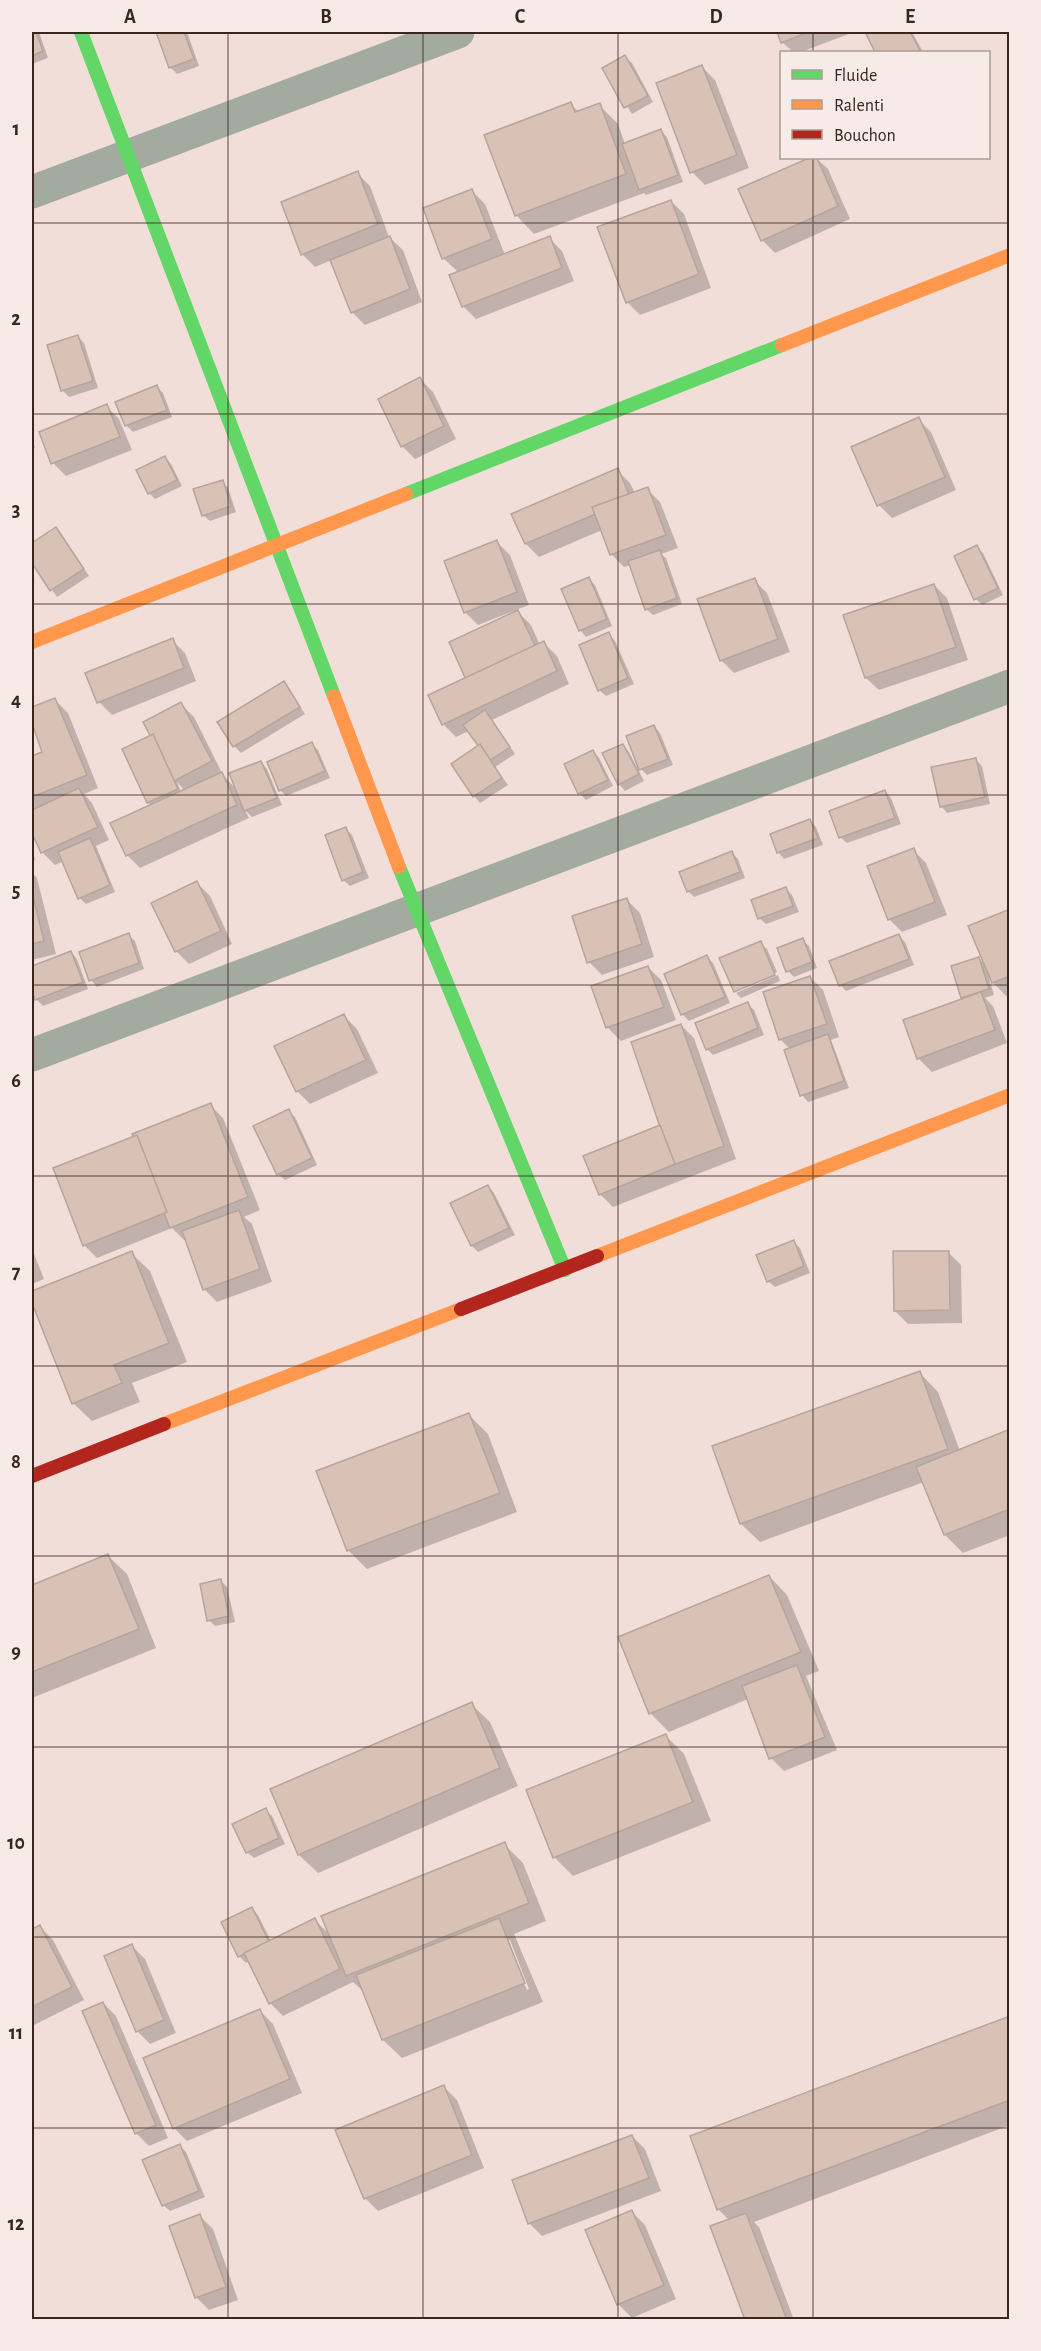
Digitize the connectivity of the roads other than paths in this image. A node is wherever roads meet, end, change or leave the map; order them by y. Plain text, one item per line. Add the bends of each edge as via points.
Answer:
1 (81, 32) edge
2 (458, 32) edge
3 (128, 153) junction
4 (32, 192) edge
5 (1010, 255) edge
6 (276, 544) junction
7 (32, 642) edge
8 (1010, 686) edge
9 (416, 909) junction
10 (32, 1055) edge
11 (1010, 1095) edge
12 (565, 1270) junction
13 (32, 1476) edge

1 - 3 street
2 - 3 street
3 - 4 street
3 - 6 street
5 - 6 street
6 - 7 street
6 - 9 street
8 - 9 street
9 - 10 street
9 - 12 street
11 - 12 street
12 - 13 street

